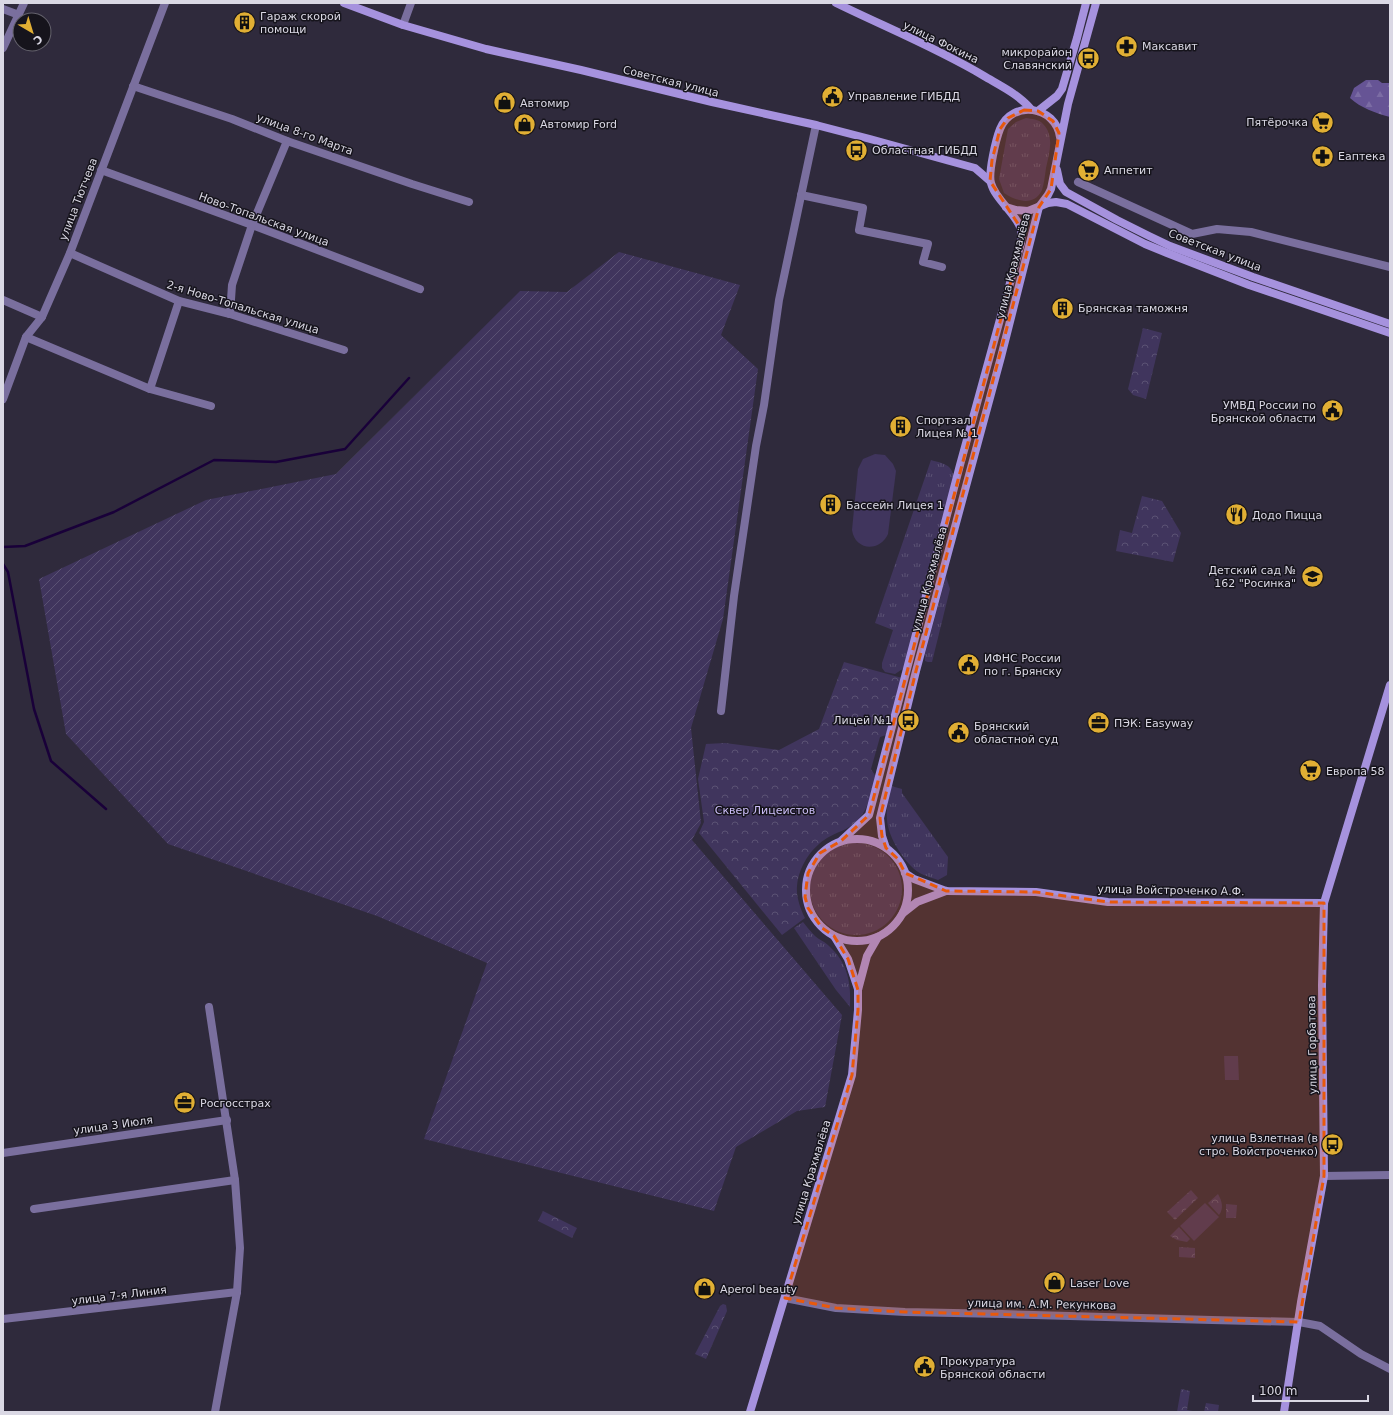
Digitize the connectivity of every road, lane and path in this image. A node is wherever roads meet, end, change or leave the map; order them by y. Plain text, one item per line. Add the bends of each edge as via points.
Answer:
1 (165, 3) edge
2 (344, 3) edge
3 (411, 3) edge
4 (836, 3) edge
5 (1086, 3) edge
6 (1096, 3) edge
7 (403, 25) junction
8 (12, 29) edge
9 (3, 48) edge
10 (133, 86) junction
11 (1034, 110) junction
12 (816, 125) junction
13 (287, 141) junction
14 (1060, 141) junction
15 (1056, 166) junction
16 (101, 170) junction
17 (990, 181) junction
18 (1078, 182) dead end
19 (801, 195) junction
20 (470, 202) dead end
21 (1006, 207) junction
22 (1039, 207) junction
23 (252, 225) junction
24 (70, 253) junction
25 (942, 267) dead end
26 (1390, 267) edge
27 (420, 288) dead end
28 (3, 300) edge
29 (179, 300) junction
30 (230, 314) junction
31 (42, 317) junction
32 (1390, 324) edge
33 (1390, 333) edge
34 (26, 337) junction
35 (344, 350) dead end
36 (150, 389) junction
37 (3, 399) edge
38 (211, 406) dead end
39 (1390, 685) edge
40 (721, 711) dead end
41 (841, 841) junction
42 (886, 848) junction
43 (906, 873) junction
44 (946, 891) junction
45 (1324, 903) junction
46 (903, 913) junction
47 (834, 936) junction
48 (878, 937) junction
49 (858, 990) junction
50 (210, 1007) dead end
51 (227, 1120) junction
52 (3, 1153) edge
53 (1390, 1175) edge
54 (1324, 1176) junction
55 (235, 1180) junction
56 (34, 1209) dead end
57 (237, 1292) junction
58 (785, 1298) junction
59 (3, 1319) edge
60 (1299, 1322) junction
61 (1390, 1369) edge
62 (214, 1412) edge
63 (750, 1412) edge
64 (1284, 1412) edge

1 - 10 street, улица Тютчева
2 - 7 main road, Советская улица
3 - 7 street
4 - 11 main road, улица Фокина via 969,67 1014,93
5 - 11 main road via 1062,89 1057,96
6 - 14 main road
7 - 12 main road, Советская улица via 486,49
8 - 9 street
10 - 13 street, улица 8-го Марта via 232,119
10 - 16 street, улица Тютчева
11 - 14 main road via 1046,114 1053,121 1057,126
11 - 17 main road via 1016,113 1003,124 992,160
12 - 17 main road, Советская улица via 975,168
12 - 19 street
13 - 20 street, улица 8-го Марта
13 - 23 street
14 - 15 main road
15 - 22 main road via 1051,189
15 - 32 main road, Советская улица via 1060,184 1066,192 1149,236 1253,277
16 - 23 street, Ново-Топальская улица
16 - 24 street, улица Тютчева
17 - 21 main road
18 - 26 street via 1192,234 1217,229 1251,232
19 - 25 street via 863,208 859,230 928,244 923,262
19 - 40 street via 779,300 756,446 734,596
21 - 22 main road via 1028,211
21 - 41 main road, улица Крахмалёва via 1022,230 1021,243 869,815
22 - 33 main road, Советская улица via 1056,202 1068,204 1167,254
22 - 42 main road, улица Крахмалёва via 916,671 880,818
23 - 27 street, Ново-Топальская улица
23 - 30 street via 232,285
24 - 29 street, 2-я Ново-Топальская улица
24 - 31 street, улица Тютчева
28 - 31 street
29 - 30 street, 2-я Ново-Топальская улица
29 - 36 street
30 - 35 street, 2-я Ново-Топальская улица
31 - 34 street, улица Тютчева
34 - 36 street
34 - 37 street, улица Тютчева
36 - 38 street
39 - 45 main road, улица Горбатова
41 - 42 main road, улица Крахмалёва via 856,838
41 - 47 main road, улица Крахмалёва via 820,853 810,868 805,885 805,897 814,919
42 - 43 main road, улица Крахмалёва via 898,859
43 - 44 main road via 914,879
43 - 46 main road, улица Крахмалёва via 908,886
44 - 45 main road, улица Войстроченко А.Ф. via 1036,892 1108,902
44 - 46 main road via 917,902
45 - 54 main road, улица Горбатова
46 - 48 main road, улица Крахмалёва via 892,927
47 - 48 main road, улица Крахмалёва via 856,941
47 - 49 main road via 848,959
48 - 49 main road, улица Крахмалёва via 867,956
49 - 58 main road, улица Крахмалёва via 852,1075
50 - 51 street
51 - 52 street, улица 3 Июля
51 - 55 street
53 - 54 street
54 - 60 main road, улица Горбатова
55 - 56 street
55 - 57 street via 240,1248
57 - 59 street, улица 7-я Линия
57 - 62 street
58 - 60 street, улица им. А.М. Рекункова via 836,1308 905,1312
58 - 63 main road, улица Крахмалёва
60 - 61 street, улица им. А.М. Рекункова via 1320,1326 1361,1354
60 - 64 main road, улица Горбатова

